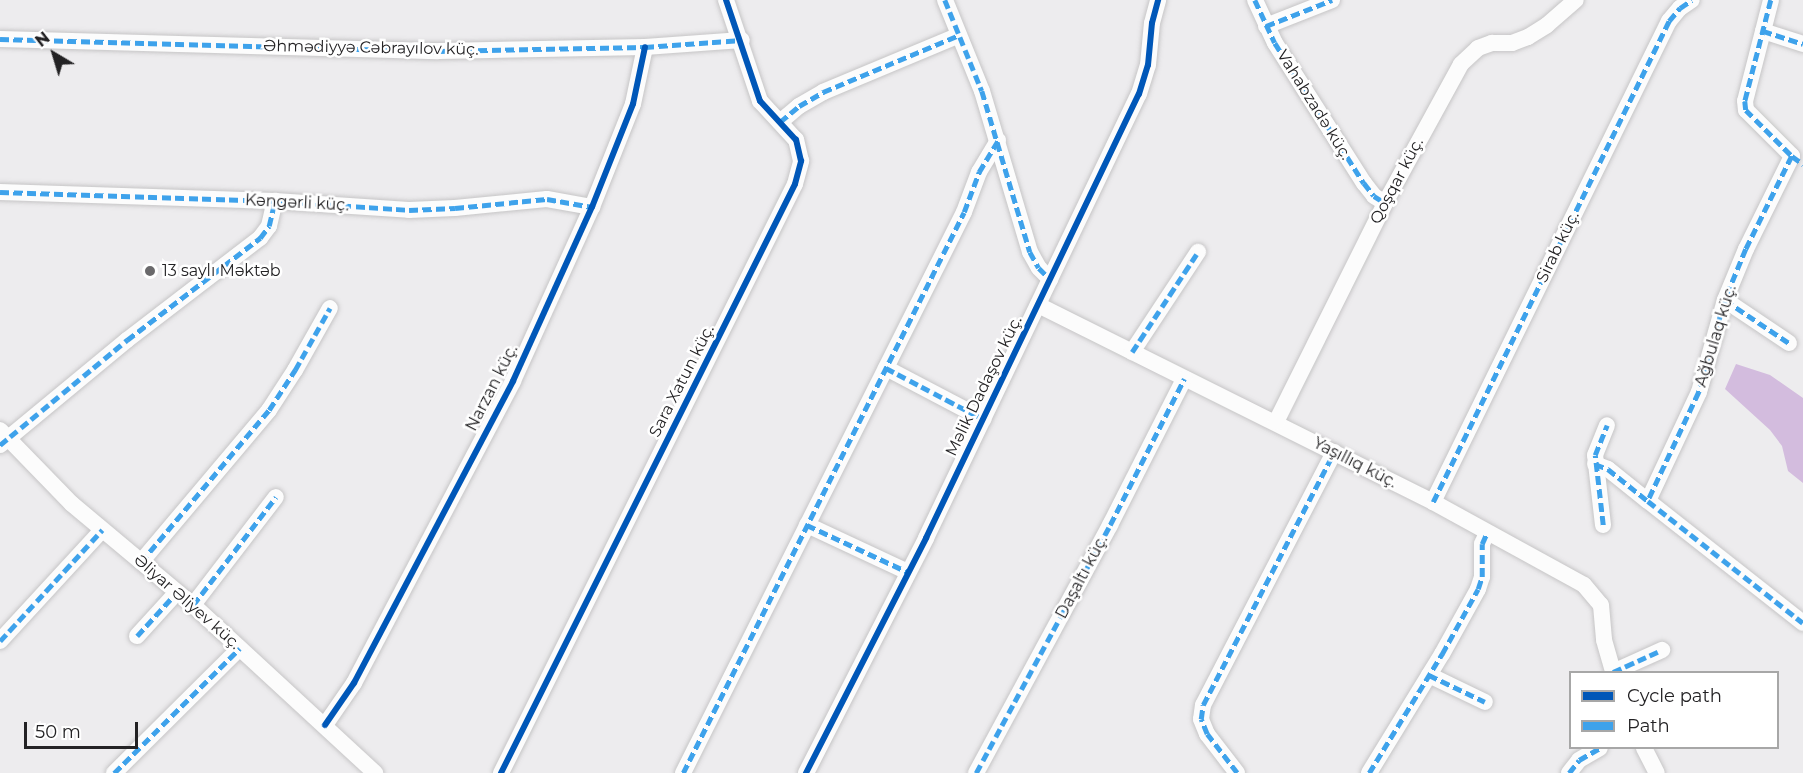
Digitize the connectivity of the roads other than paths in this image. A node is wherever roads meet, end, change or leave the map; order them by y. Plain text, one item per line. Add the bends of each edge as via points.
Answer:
1 (726, 0) edge
2 (1158, 0) edge
3 (1255, 0) edge
4 (1332, 0) edge
5 (1576, 0) edge
6 (1692, 0) edge
7 (1771, 0) edge
8 (947, 2) edge
9 (1266, 26) junction
10 (1763, 31) junction
11 (959, 35) junction
12 (0, 39) edge
13 (742, 40) junction
14 (1803, 44) edge
15 (645, 47) junction
16 (780, 122) junction
17 (998, 140) junction
18 (1798, 160) edge
19 (0, 192) edge
20 (275, 201) junction
21 (1385, 203) junction
22 (592, 207) junction
23 (1198, 252) dead end
24 (1050, 279) junction
25 (1725, 300) junction
26 (1038, 305) junction
27 (330, 308) dead end
28 (1789, 343) dead end
29 (1132, 352) junction
30 (886, 368) junction
31 (1184, 379) junction
32 (983, 420) junction
33 (1276, 422) junction
34 (1607, 424) dead end
35 (3, 438) edge
36 (1334, 452) junction
37 (1595, 464) junction
38 (276, 497) dead end
39 (1648, 501) junction
40 (1433, 502) junction
41 (807, 525) junction
42 (1603, 525) dead end
43 (102, 530) junction
44 (1487, 533) junction
45 (141, 562) junction
46 (908, 572) junction
47 (177, 592) junction
48 (193, 605) junction
49 (1803, 622) edge
50 (137, 636) dead end
51 (0, 641) edge
52 (240, 648) junction
53 (1662, 650) dead end
54 (1613, 671) edge
55 (1615, 671) edge
56 (1429, 675) junction
57 (1485, 702) dead end
58 (325, 725) junction
59 (1597, 749) edge
60 (1645, 749) edge
61 (114, 773) edge
62 (375, 773) edge
63 (501, 773) edge
64 (683, 773) edge
65 (806, 773) edge
66 (976, 773) edge
67 (1238, 773) edge
68 (1369, 773) edge
69 (1569, 773) edge
70 (1657, 773) edge

1 - 13 street, Sara Xatun küç.
2 - 24 street, Məlik Dadaşov küç. via 1148,65 1139,94
3 - 9 street, Vahabzadə küç.
4 - 9 street
5 - 21 street, Qoşqar küç. via 1528,37 1512,44 1492,43 1469,55
6 - 40 street, Sirab küç. via 1669,21
7 - 10 street, Ağbulaq küç.
8 - 11 street
9 - 21 street, Vahabzadə küç. via 1364,183
10 - 14 street
10 - 18 street, Ağbulaq küç. via 1746,110
11 - 16 street via 823,92
11 - 17 street
12 - 15 street, Əhmədiyyə Cəbrayılov küç. via 438,51
13 - 15 street, Əhmədiyyə Cəbrayılov küç.
13 - 16 street, Sara Xatun küç. via 760,101
15 - 22 street, Narzan küç. via 633,104
16 - 63 street, Sara Xatun küç. via 796,141 801,161 795,183
17 - 24 street via 1030,252
17 - 30 street via 978,172 964,212
18 - 25 street, Ağbulaq küç. via 1746,249
19 - 20 street, Kəngərli küç.
20 - 22 street, Kəngərli küç. via 409,210 547,199
20 - 35 street via 269,226 260,238
21 - 33 street, Qoşqar küç.
22 - 58 street, Narzan küç. via 513,381 354,683
23 - 29 street
24 - 26 street, Məlik Dadaşov küç.
25 - 28 street
25 - 39 street, Ağbulaq küç. via 1699,392
26 - 29 street, Yaşıllıq küç.
26 - 32 street, Məlik Dadaşov küç.
27 - 45 street via 263,418
29 - 31 street, Yaşıllıq küç.
30 - 32 street
30 - 41 street
31 - 33 street, Yaşıllıq küç.
31 - 66 street, Daşaltı küç.
32 - 46 street, Məlik Dadaşov küç.
33 - 36 street, Yaşıllıq küç.
34 - 37 street via 1594,455
35 - 43 street, Əliyar Əliyev küç.
36 - 40 street, Yaşıllıq küç.
36 - 67 street via 1203,705 1201,719 1207,734
37 - 39 street via 1608,469
37 - 42 street
38 - 48 street
39 - 49 street
40 - 44 street, Yaşıllıq küç.
41 - 46 street
41 - 64 street
43 - 45 street, Əliyar Əliyev küç.
43 - 51 street
44 - 54 street, Yaşıllıq küç. via 1584,585 1595,597 1601,605 1604,640
44 - 56 street via 1482,544 1478,589
45 - 47 street, Əliyar Əliyev küç.
46 - 65 street, Məlik Dadaşov küç.
47 - 48 street, Əliyar Əliyev küç.
47 - 50 street
48 - 52 street, Əliyar Əliyev küç.
52 - 58 street, Əliyar Əliyev küç.
52 - 61 street
53 - 55 street
56 - 57 street
56 - 68 street
58 - 62 street, Əliyar Əliyev küç.
59 - 69 street via 1579,760
60 - 70 street

